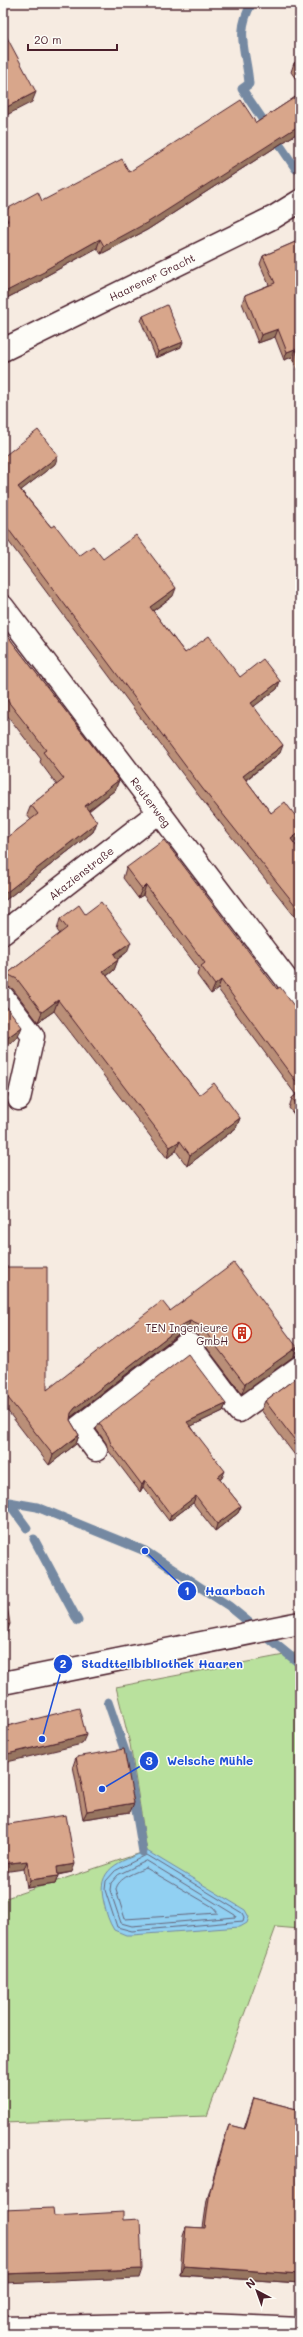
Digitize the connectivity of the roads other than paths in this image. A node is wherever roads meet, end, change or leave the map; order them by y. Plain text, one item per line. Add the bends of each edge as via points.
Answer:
1 (300, 201) edge
2 (3, 350) edge
3 (3, 607) edge
4 (159, 812) junction
5 (3, 933) edge
6 (3, 997) edge
7 (300, 997) edge
8 (19, 1099) dead end
9 (300, 1367) edge
10 (96, 1450) dead end
11 (294, 1624) edge
12 (3, 1683) edge
13 (3, 2328) edge
14 (300, 2329) edge

1 - 2 street, Haarener Gracht via 274,217
3 - 4 street, Reuterweg
4 - 5 street, Akazienstraße
4 - 7 street, Reuterweg
6 - 8 street via 33,1036
9 - 10 street via 239,1411 188,1343 80,1427
11 - 12 street
13 - 14 street via 183,2324

